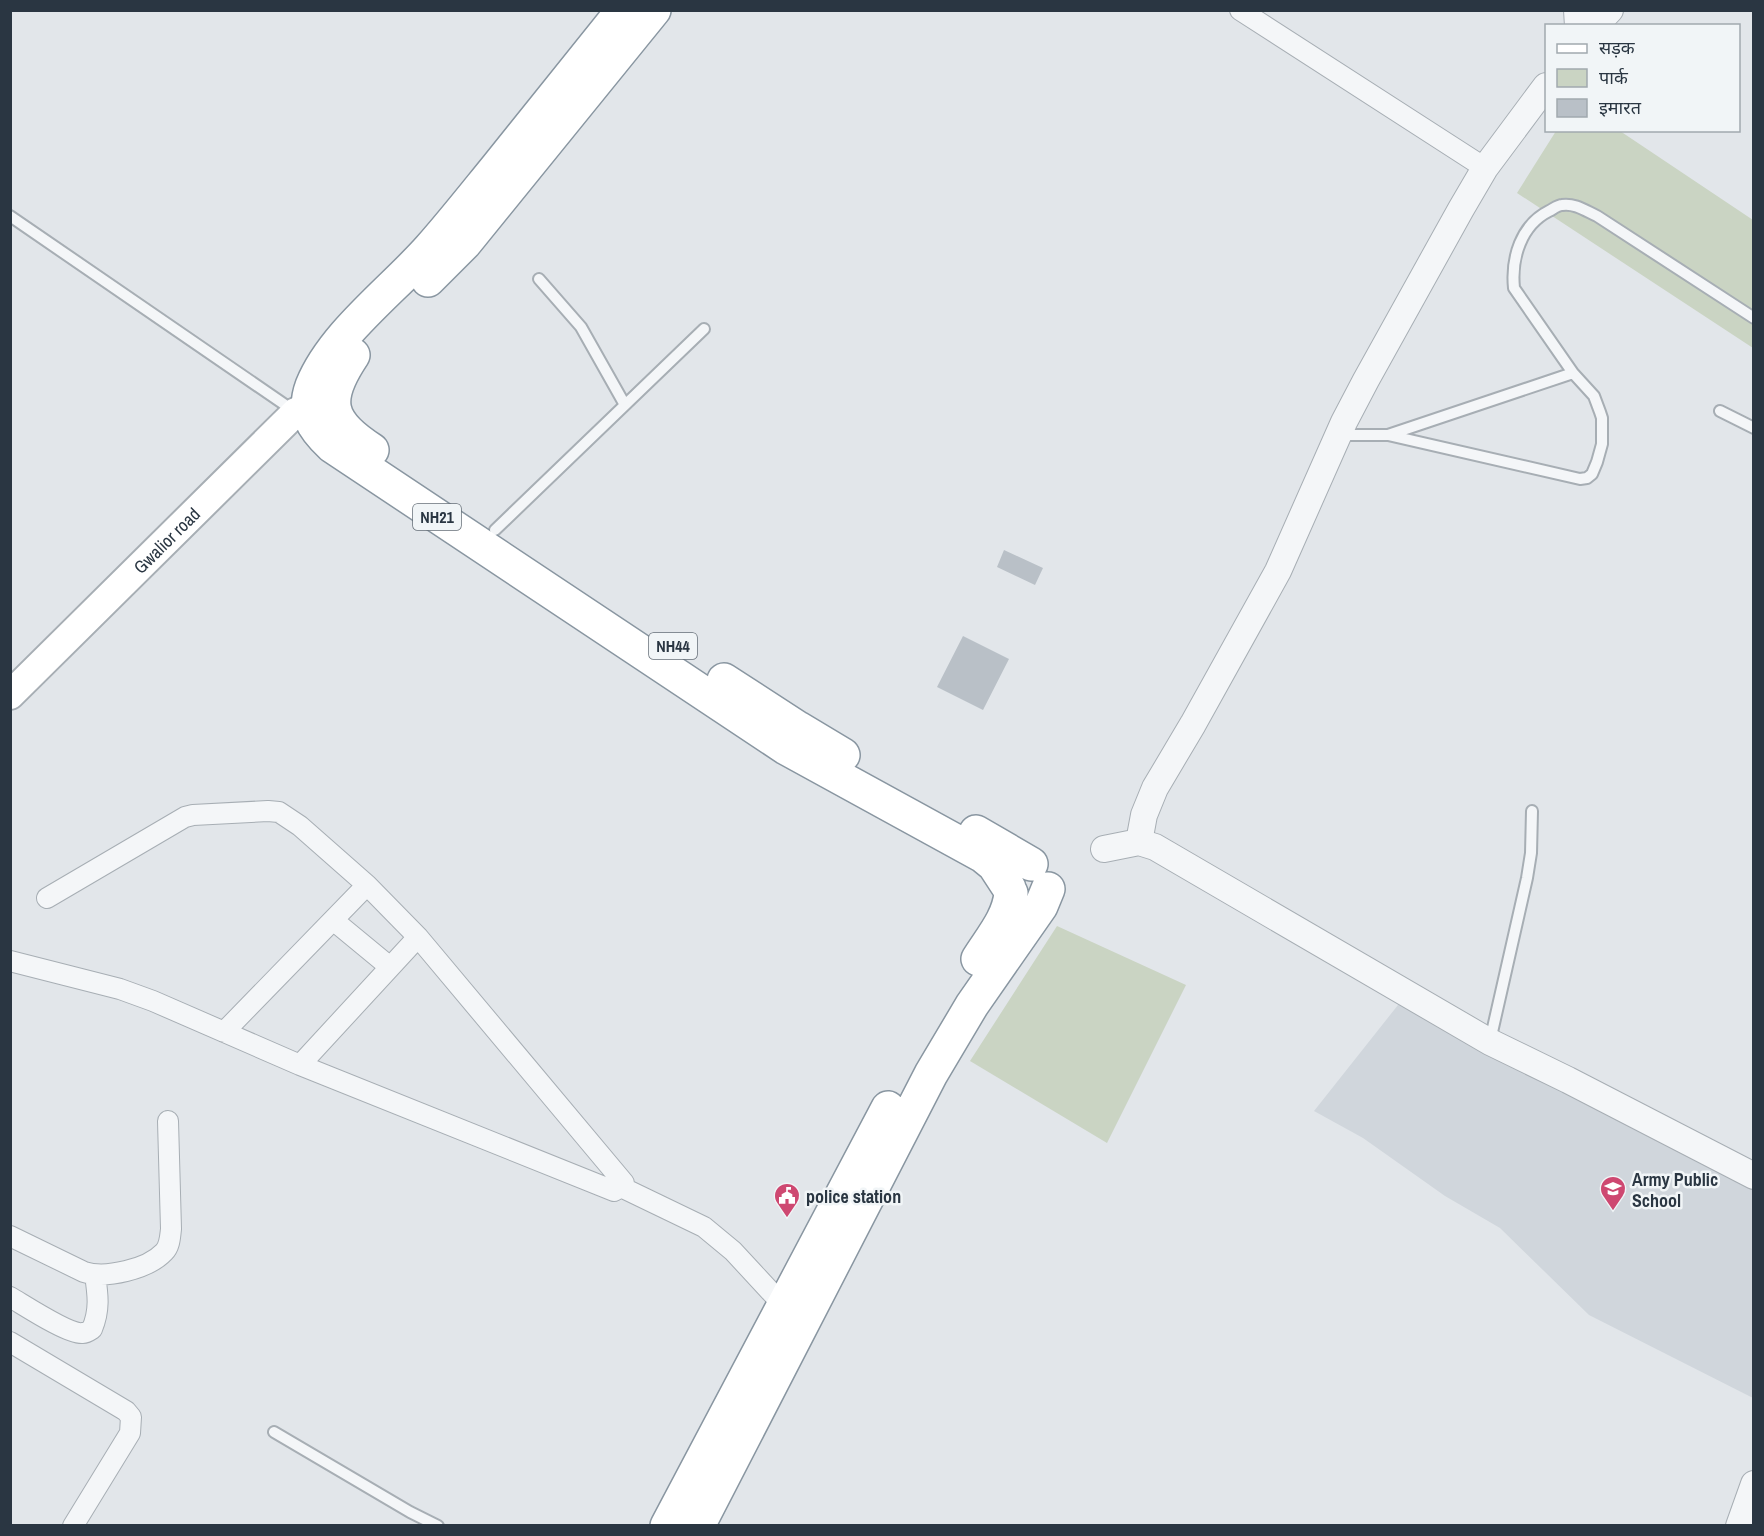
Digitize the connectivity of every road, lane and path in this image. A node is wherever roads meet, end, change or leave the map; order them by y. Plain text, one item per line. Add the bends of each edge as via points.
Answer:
1 (654, 10) edge
2 (1240, 10) edge
3 (1610, 10) edge
4 (620, 12) edge
5 (1597, 24) edge
6 (1545, 87) edge
7 (1485, 168) junction
8 (10, 216) edge
9 (539, 279) dead end
10 (1754, 318) edge
11 (704, 329) dead end
12 (1573, 373) junction
13 (625, 405) junction
14 (312, 409) junction
15 (1720, 411) dead end
16 (1754, 428) edge
17 (1339, 435) junction
18 (1388, 435) junction
19 (495, 530) junction
20 (10, 695) edge
21 (1532, 811) dead end
22 (1139, 842) junction
23 (1104, 849) dead end
24 (1040, 877) junction
25 (367, 885) junction
26 (1010, 890) junction
27 (47, 898) dead end
28 (333, 920) junction
29 (418, 937) junction
30 (10, 962) edge
31 (390, 967) junction
32 (224, 1032) junction
33 (1490, 1042) junction
34 (300, 1065) junction
35 (168, 1121) dead end
36 (1754, 1176) edge
37 (621, 1187) junction
38 (10, 1236) edge
39 (95, 1275) junction
40 (10, 1297) edge
41 (783, 1305) junction
42 (10, 1342) edge
43 (274, 1432) dead end
44 (1754, 1484) edge
45 (73, 1526) edge
46 (438, 1526) edge
47 (667, 1526) edge
48 (698, 1526) edge
49 (1739, 1526) edge

1 - 14 highway via 465,243 355,353 334,394
2 - 7 street
3 - 5 street
4 - 14 highway via 430,248 341,340 312,388
6 - 7 street
7 - 17 street
8 - 14 lane
9 - 13 lane via 581,327
10 - 12 lane via 1598,216 1576,206 1560,205 1532,223 1515,255 1514,288
11 - 13 lane
12 - 18 lane
12 - 18 lane via 1594,396 1602,418 1602,444 1587,478
13 - 19 lane
14 - 19 highway, NH44 via 338,420 350,436
14 - 20 main road, Gwalior road
14 - 26 highway, NH21 via 311,420 318,434 332,446 786,748 983,856 994,865
15 - 16 lane
17 - 18 lane
17 - 22 street via 1278,571 1155,788
19 - 24 highway, NH44 via 798,728
21 - 33 lane via 1527,878
22 - 23 street
22 - 33 street via 1200,872
24 - 26 highway via 1019,867 1009,882
24 - 48 highway via 1041,906 972,1005 931,1074
25 - 27 street via 300,826 279,812 268,811 185,817
25 - 28 street
25 - 29 street
26 - 41 highway via 1006,915 914,1061
28 - 31 street
28 - 32 street
29 - 31 street
29 - 37 street via 621,1177
30 - 32 street via 120,989
31 - 34 street
32 - 34 street
33 - 36 street
34 - 37 street via 614,1191
35 - 39 street via 171,1229 166,1251 125,1271
37 - 41 street via 704,1227
38 - 39 street
39 - 40 street via 99,1304 92,1329 83,1334
41 - 47 highway
42 - 45 street via 131,1417 130,1433
43 - 46 lane
44 - 49 street

